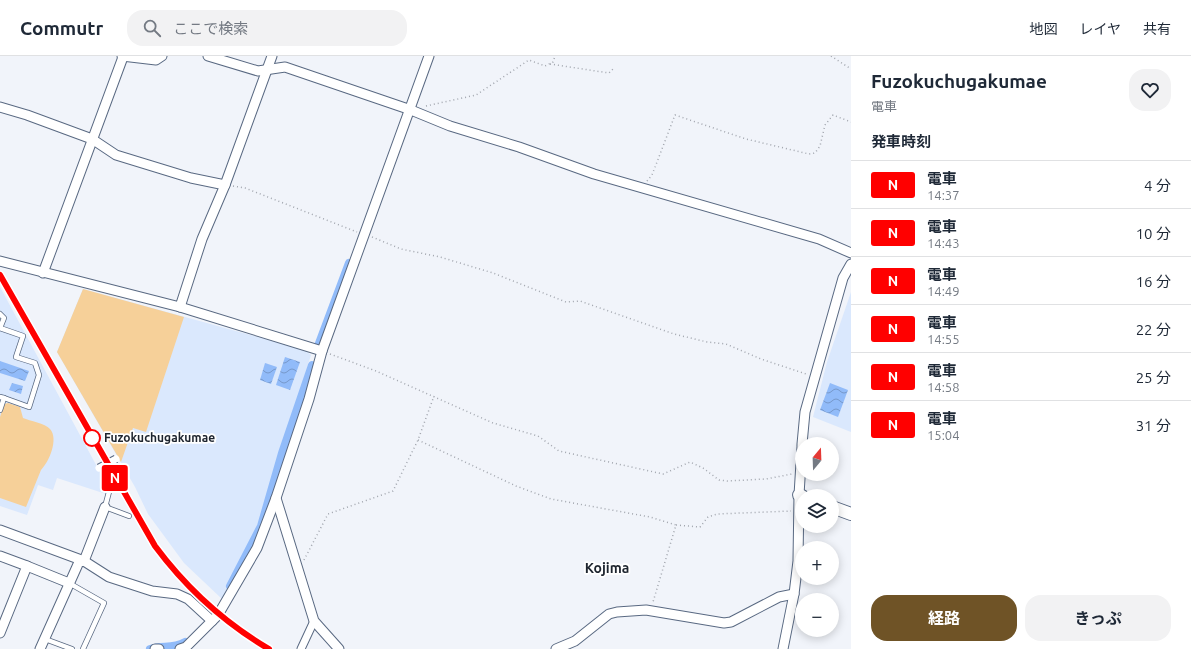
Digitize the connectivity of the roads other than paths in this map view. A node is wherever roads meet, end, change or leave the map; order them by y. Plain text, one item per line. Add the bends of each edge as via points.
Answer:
1 (123, 56) edge
2 (162, 56) edge
3 (208, 56) edge
4 (272, 56) edge
5 (429, 56) edge
6 (266, 69) junction
7 (0, 107) edge
8 (410, 110) junction
9 (92, 139) junction
10 (225, 186) junction
11 (851, 253) edge
12 (0, 262) edge
13 (851, 264) edge
14 (43, 273) junction
15 (180, 308) junction
16 (0, 314) edge
17 (322, 351) junction
18 (2, 398) edge
19 (0, 410) edge
20 (802, 437) edge
21 (116, 460) road end
22 (99, 468) road end
23 (110, 488) road end
24 (276, 498) junction
25 (105, 507) junction
26 (839, 510) edge
27 (851, 514) edge
28 (129, 516) dead end
29 (0, 530) edge
30 (798, 533) edge
31 (0, 556) edge
32 (84, 561) junction
33 (27, 566) junction
34 (69, 583) junction
35 (794, 594) junction
36 (212, 621) junction
37 (314, 621) junction
38 (0, 634) edge
39 (45, 639) junction
40 (184, 648) edge
41 (40, 649) edge
42 (72, 649) edge
43 (83, 649) edge
44 (155, 649) edge
45 (158, 649) edge
46 (302, 649) edge
47 (339, 649) edge
48 (556, 649) edge
49 (783, 649) edge

1 - 2 street via 156,60
1 - 9 street
3 - 6 street via 258,71
4 - 6 street
5 - 8 street
6 - 8 street via 284,67
6 - 10 street
7 - 9 street
8 - 11 street via 594,174 818,239
8 - 17 street
9 - 10 street via 116,155
9 - 14 street
10 - 15 street via 202,239
12 - 14 street
13 - 20 street via 844,278 804,412
14 - 15 street
15 - 17 street
16 - 18 lane via 4,318 0,328 23,336 16,357 35,363 39,375 28,407
17 - 24 street
18 - 19 lane
21 - 22 street, bridge
23 - 25 lane
24 - 36 street via 257,548
24 - 37 street
25 - 28 lane
25 - 32 street
26 - 27 street
29 - 32 street
30 - 35 street
31 - 33 street
32 - 34 street via 79,562
32 - 36 street via 109,577 188,599
33 - 34 street
33 - 38 street
34 - 39 street
34 - 43 lane via 104,603
35 - 48 street via 779,597 731,622 724,623 650,610 629,610 609,614 575,641
35 - 49 street
36 - 40 street
37 - 46 street
37 - 47 street
39 - 41 street
39 - 42 lane
44 - 45 street

